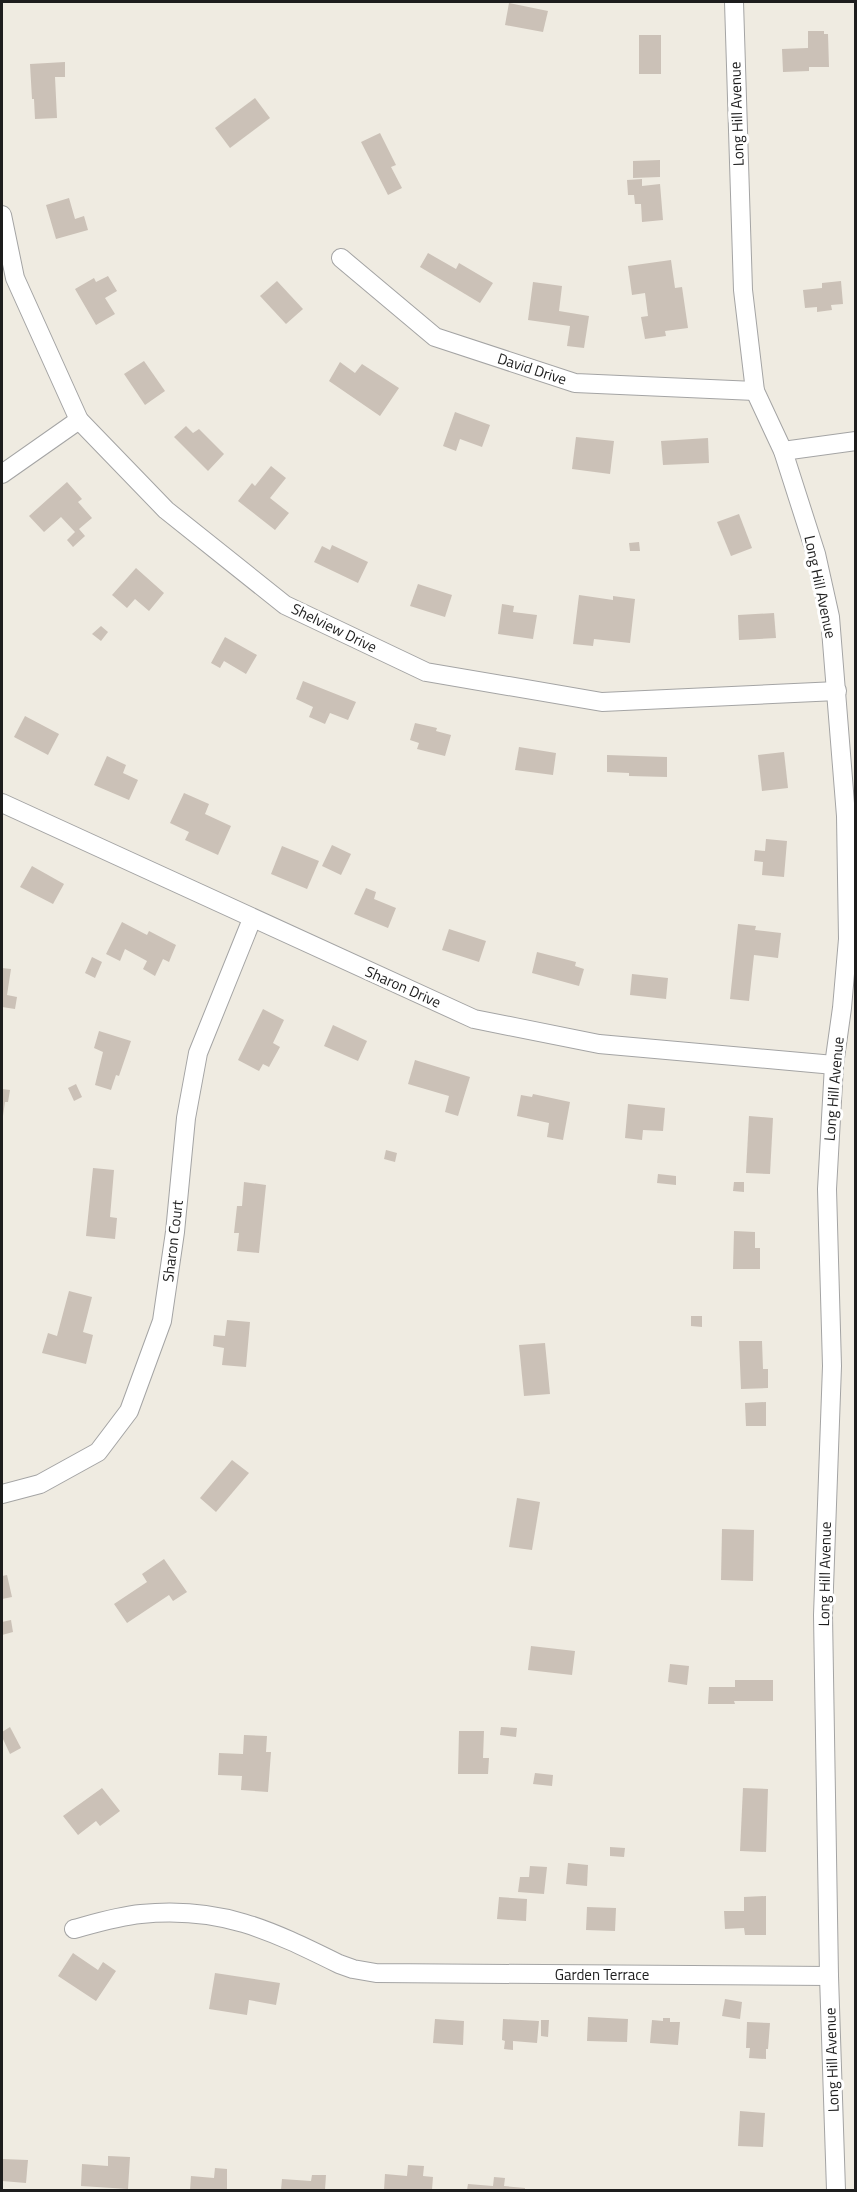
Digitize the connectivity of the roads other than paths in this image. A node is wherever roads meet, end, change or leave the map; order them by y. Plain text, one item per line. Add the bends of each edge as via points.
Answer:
1 (734, 2) edge
2 (2, 215) edge
3 (341, 258) dead end
4 (755, 391) junction
5 (79, 420) junction
6 (855, 441) edge
7 (783, 451) junction
8 (2, 474) edge
9 (837, 691) junction
10 (2, 802) edge
11 (252, 919) junction
12 (834, 1065) junction
13 (2, 1494) edge
14 (74, 1929) dead end
15 (829, 1976) junction
16 (836, 2190) edge

1 - 4 street, Long Hill Avenue via 743,290
2 - 5 street, Shelview Drive via 15,278
3 - 4 street, David Drive via 435,337 565,380
4 - 7 street, Long Hill Avenue
5 - 8 street
5 - 9 street, Shelview Drive via 166,510 285,605 426,672 602,702
6 - 7 street
7 - 9 street, Long Hill Avenue via 816,554 830,616
9 - 12 street, Long Hill Avenue via 846,816 848,939
10 - 11 street, Sharon Drive
11 - 12 street, Sharon Drive via 474,1020 599,1044
11 - 13 street, Sharon Court via 198,1053 186,1118 162,1321 129,1411 98,1452 40,1484
12 - 15 street, Long Hill Avenue via 827,1189 832,1366 823,1615
14 - 15 street, Garden Terrace via 140,1914 216,1915 252,1924 346,1966 376,1973
15 - 16 street, Long Hill Avenue

